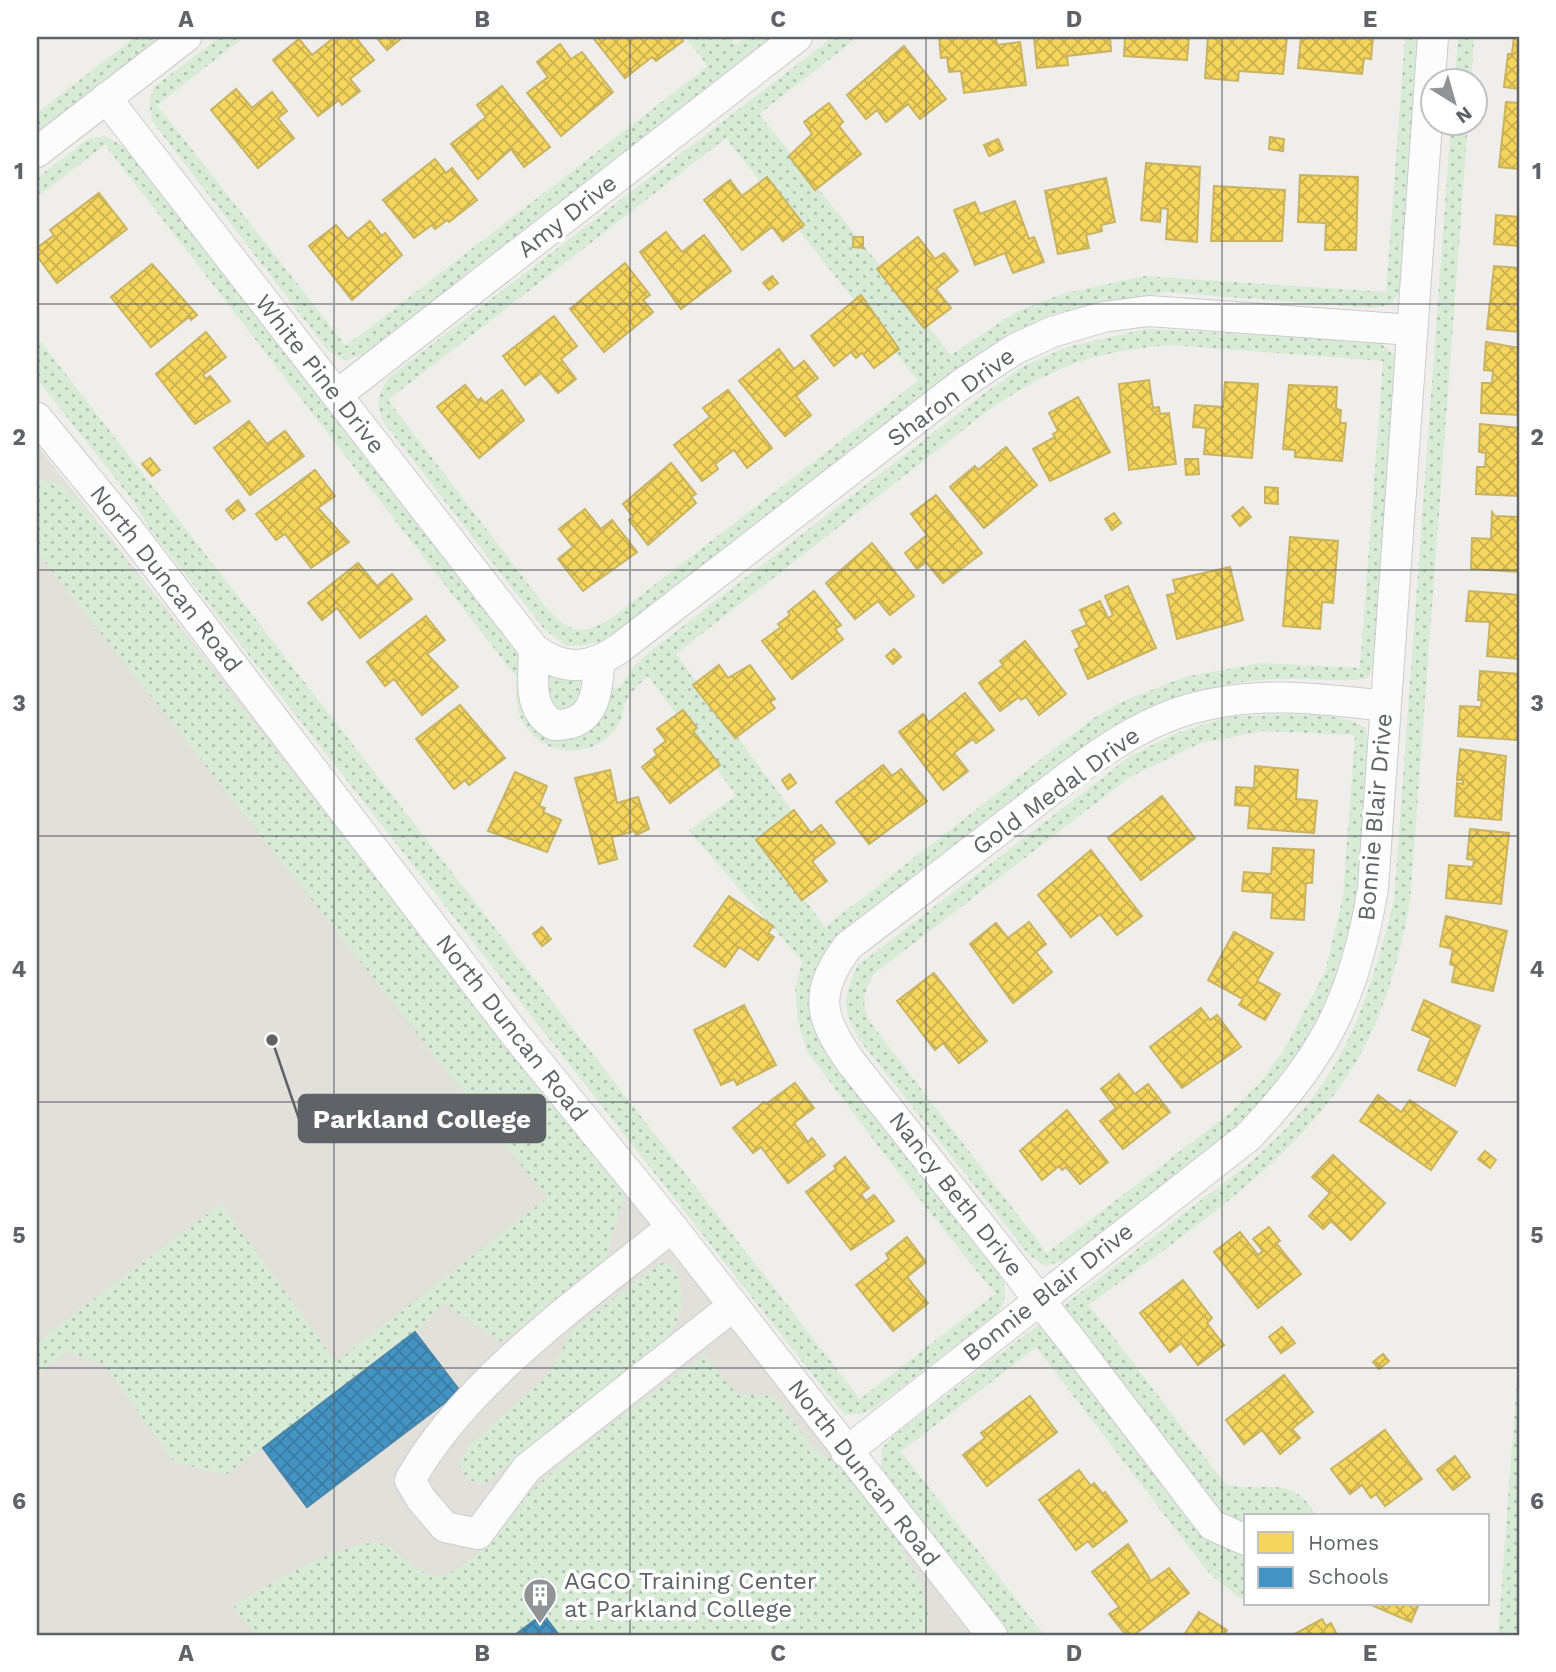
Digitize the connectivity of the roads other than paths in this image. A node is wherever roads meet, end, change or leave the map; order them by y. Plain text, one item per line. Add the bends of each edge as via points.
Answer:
1 (186, 37) edge
2 (797, 37) edge
3 (1433, 37) edge
4 (106, 99) junction
5 (37, 152) edge
6 (1412, 330) junction
7 (337, 395) junction
8 (40, 429) edge
9 (534, 649) junction
10 (599, 662) junction
11 (564, 666) joint
12 (1385, 706) junction
13 (823, 993) joint
14 (672, 1227) junction
15 (1039, 1299) junction
16 (733, 1306) junction
17 (846, 1452) junction
18 (1244, 1539) edge
19 (982, 1632) edge

1 - 4 street
2 - 7 street, Amy Drive
3 - 6 street, Bonnie Blair Drive
4 - 5 street
4 - 7 street, White Pine Drive
6 - 10 street, Sharon Drive via 1149,312 1103,317 1052,332 970,377
6 - 12 street, Bonnie Blair Drive
7 - 9 street, White Pine Drive
8 - 14 street, North Duncan Road via 129,530 514,1033
9 - 10 street via 533,698 547,720 564,725 581,719 592,708 598,693
9 - 11 street, White Pine Drive
10 - 11 street, Sharon Drive
12 - 13 street, Gold Medal Drive via 1258,697 1176,713 1138,730 1075,771 848,946 831,970
12 - 15 street, Bonnie Blair Drive via 1373,888 1365,936 1353,979 1325,1039 1281,1103 1248,1136
13 - 15 street, Nancy Beth Drive via 824,1014 838,1044
14 - 16 street, North Duncan Road
14 - 16 street via 501,1368 425,1452 410,1480 421,1499 445,1527 478,1534 527,1468
15 - 17 street, Bonnie Blair Drive
15 - 18 street, Nancy Beth Drive via 1212,1525
16 - 17 street, North Duncan Road
17 - 19 street, North Duncan Road

